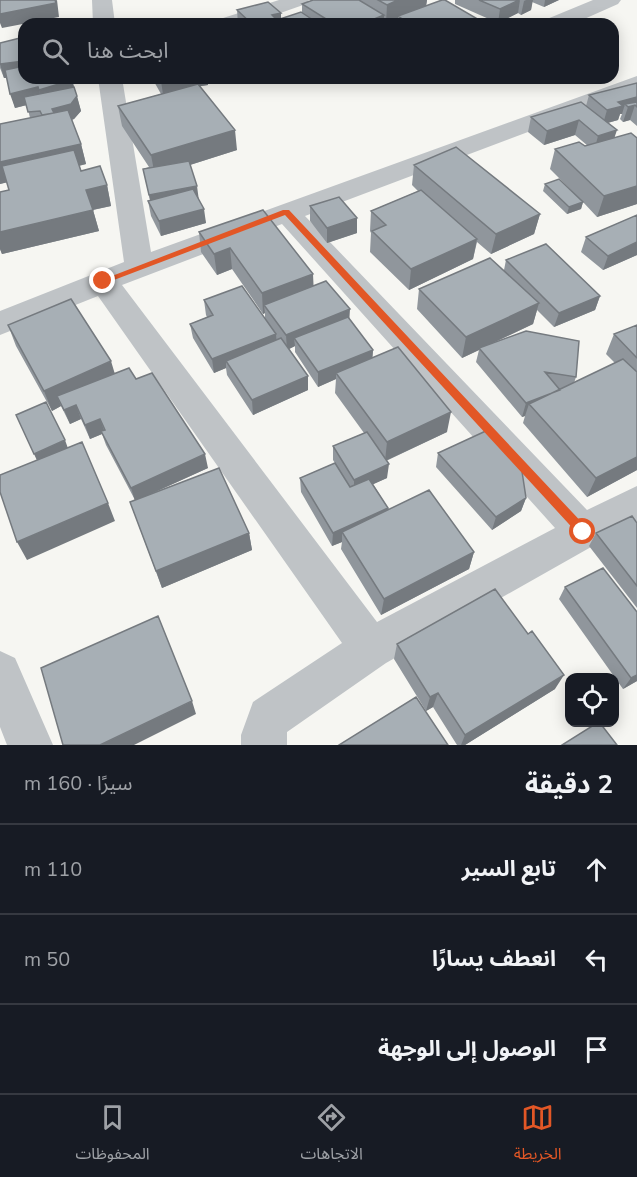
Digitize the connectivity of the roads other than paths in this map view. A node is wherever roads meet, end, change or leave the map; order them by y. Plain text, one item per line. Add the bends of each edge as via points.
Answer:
1 (102, 0) edge
2 (299, 0) edge
3 (611, 0) edge
4 (104, 18) edge
5 (246, 18) edge
6 (569, 18) edge
7 (111, 84) edge
8 (617, 84) edge
9 (286, 212) junction
10 (139, 267) junction
11 (103, 281) junction
12 (0, 324) edge
13 (637, 502) edge
14 (583, 532) junction
15 (371, 648) junction
16 (0, 672) edge
17 (30, 745) edge
18 (264, 745) edge

1 - 4 street
2 - 5 street
3 - 6 street
7 - 10 street
8 - 9 street
9 - 10 street
9 - 14 street
10 - 11 street
11 - 12 street
11 - 15 street
13 - 14 street
14 - 15 street
15 - 18 street via 269,718
16 - 17 street

